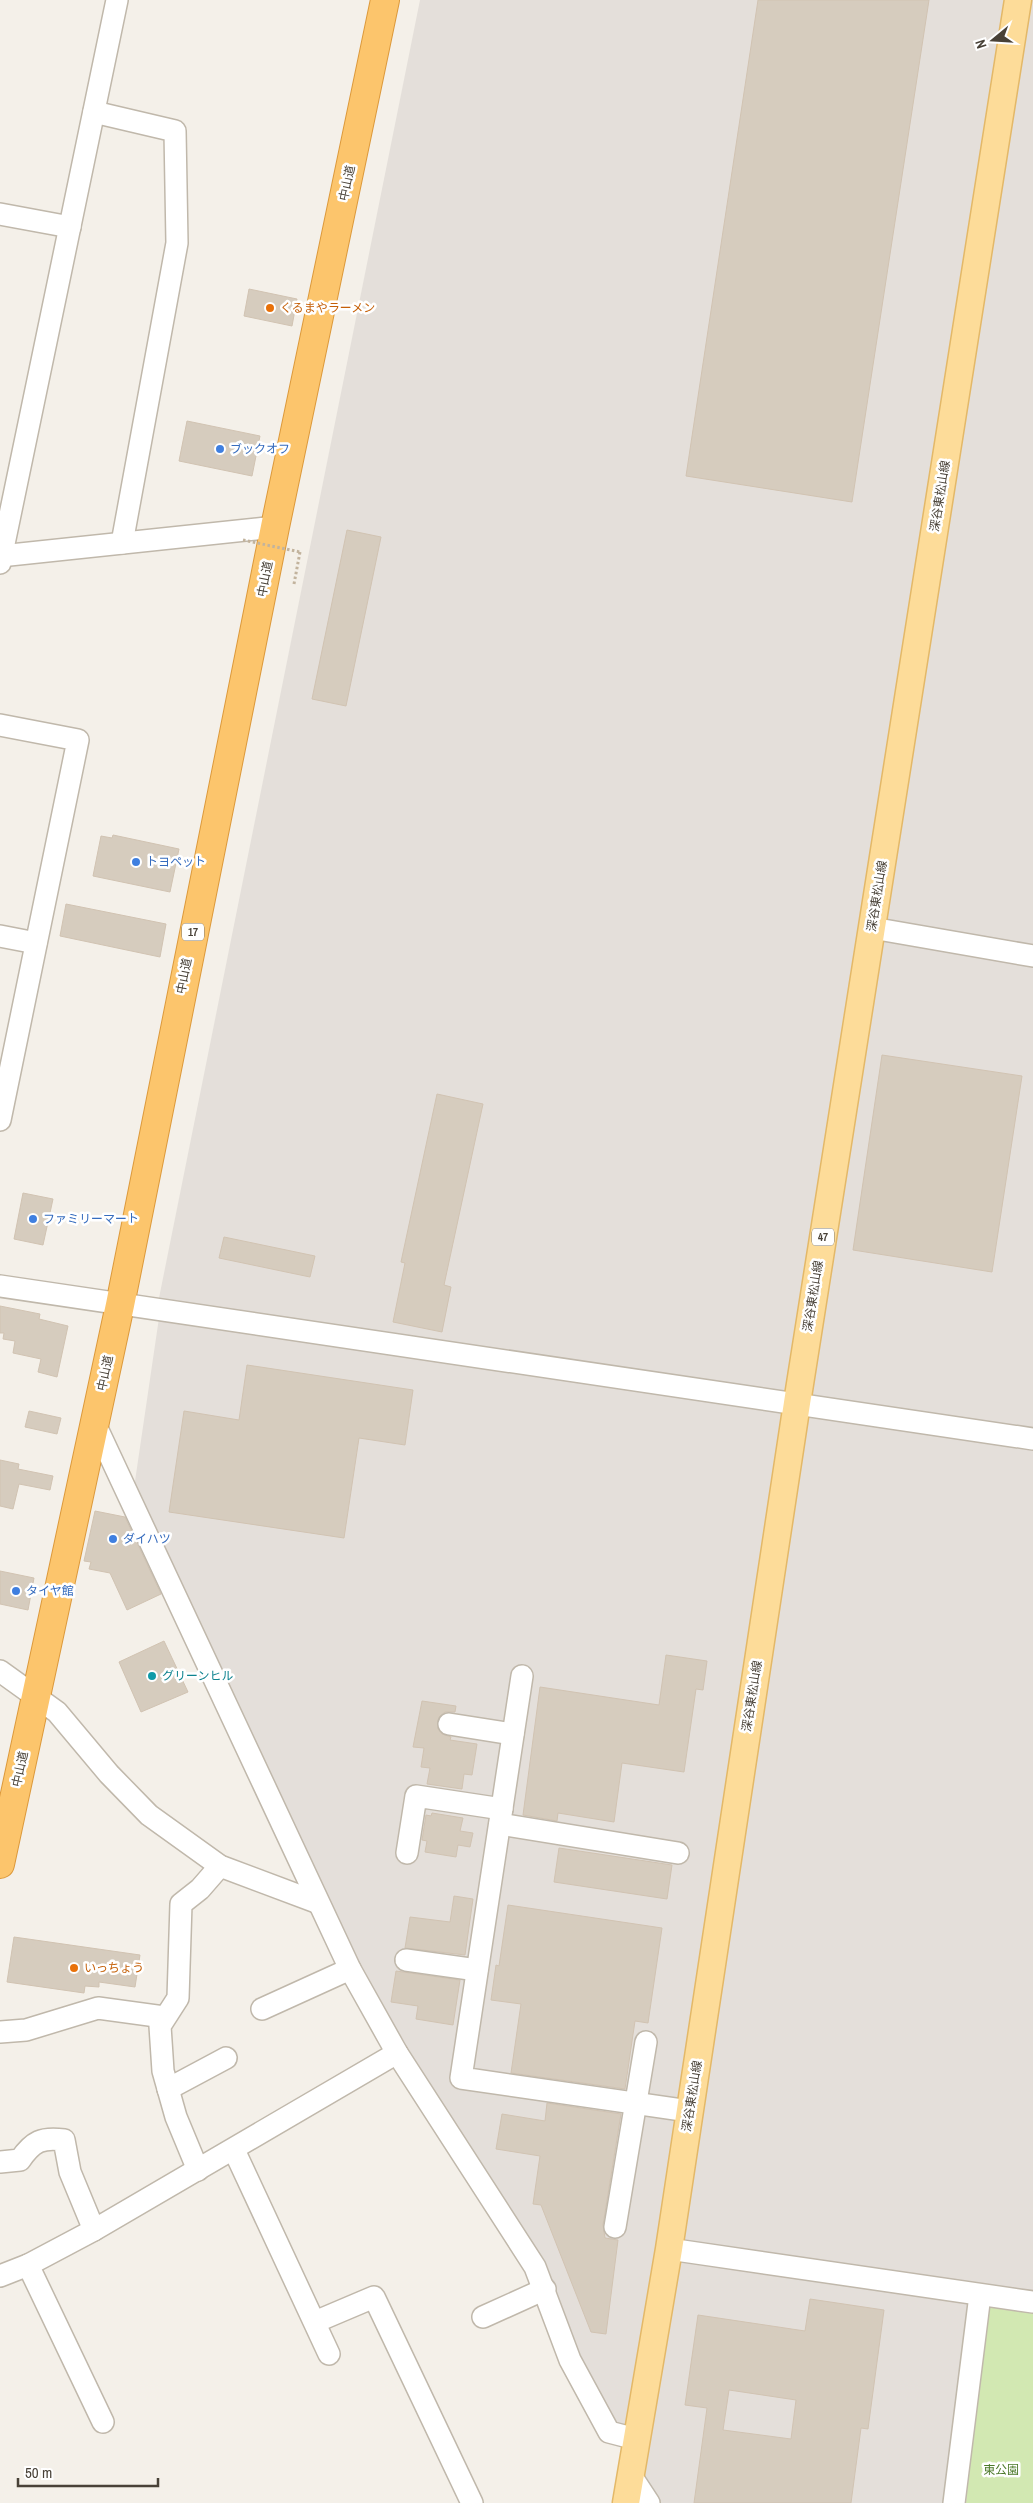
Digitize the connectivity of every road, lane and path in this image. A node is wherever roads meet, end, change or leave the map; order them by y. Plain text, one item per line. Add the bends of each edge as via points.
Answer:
1 (117, 0) edge
2 (385, 0) edge
3 (1018, 0) edge
4 (94, 112) junction
5 (0, 214) edge
6 (70, 227) junction
7 (275, 527) junction
8 (243, 540) dead end
9 (122, 543) junction
10 (0, 558) edge
11 (294, 584) dead end
12 (0, 724) edge
13 (872, 928) junction
14 (0, 936) edge
15 (36, 943) junction
16 (1033, 956) edge
17 (0, 1120) edge
18 (0, 1286) edge
19 (120, 1305) junction
20 (797, 1402) junction
21 (95, 1424) junction
22 (1033, 1439) edge
23 (0, 1671) edge
24 (522, 1676) dead end
25 (36, 1696) junction
26 (449, 1724) dead end
27 (514, 1734) junction
28 (501, 1816) junction
29 (2, 1849) edge
30 (408, 1853) dead end
31 (678, 1853) dead end
32 (220, 1866) junction
33 (316, 1902) junction
34 (406, 1960) dead end
35 (350, 1969) junction
36 (477, 1970) junction
37 (262, 2009) dead end
38 (164, 2017) junction
39 (0, 2032) edge
40 (646, 2042) dead end
41 (397, 2052) junction
42 (226, 2058) dead end
43 (168, 2088) junction
44 (636, 2103) junction
45 (689, 2111) junction
46 (234, 2150) junction
47 (0, 2162) edge
48 (198, 2170) junction
49 (615, 2227) dead end
50 (94, 2230) junction
51 (669, 2250) junction
52 (28, 2265) junction
53 (0, 2276) edge
54 (545, 2289) junction
55 (980, 2295) junction
56 (1033, 2302) edge
57 (483, 2317) dead end
58 (315, 2322) junction
59 (329, 2354) dead end
60 (103, 2422) dead end
61 (636, 2438) junction
62 (630, 2474) junction
63 (472, 2503) edge
64 (626, 2503) edge
65 (649, 2503) edge
66 (954, 2503) edge

1 - 4 street
2 - 7 highway, 中山道 / 17
3 - 13 main road, 深谷東松山線 / 47
4 - 6 street
4 - 9 street via 175,132 177,243
5 - 6 street
6 - 10 street
7 - 9 street
7 - 19 highway, 中山道 / 17
8 - 11 path, bridge via 300,552
9 - 10 street
12 - 15 street via 78,740
13 - 16 street
13 - 20 main road, 深谷東松山線 / 47
14 - 15 street
15 - 17 street
18 - 19 street
19 - 20 street
19 - 21 highway, 中山道 / 17
20 - 22 street
20 - 45 main road, 深谷東松山線 / 47
21 - 25 highway, 中山道 / 17
21 - 33 street
23 - 25 street
24 - 27 street
25 - 29 highway, 中山道 / 17
25 - 32 street via 58,1712 109,1774 149,1815
26 - 27 street
27 - 28 street
28 - 30 street via 416,1796
28 - 31 street
28 - 36 street
32 - 33 street
32 - 38 street via 200,1889 181,1904 178,1998
33 - 35 street
34 - 36 street
35 - 37 street
35 - 41 street
36 - 44 street via 461,2078
38 - 39 street via 98,2008 26,2030
38 - 43 street via 160,2026 163,2071
40 - 44 street
41 - 46 street
41 - 54 street via 535,2267
42 - 43 street
43 - 48 street
44 - 45 street
44 - 49 street
45 - 51 main road, 深谷東松山線 / 47
46 - 48 street
46 - 58 street
47 - 50 street via 20,2160 29,2146 47,2138 64,2140 70,2172
48 - 50 street
50 - 52 street
51 - 55 street
51 - 61 main road, 深谷東松山線 / 47
52 - 53 street
52 - 60 street
54 - 57 street
54 - 61 street via 570,2360 609,2432
55 - 56 street
55 - 66 street
58 - 59 street
58 - 63 street via 374,2298
61 - 62 main road, 深谷東松山線 / 47
62 - 64 main road, 深谷東松山線 / 47
62 - 65 street

